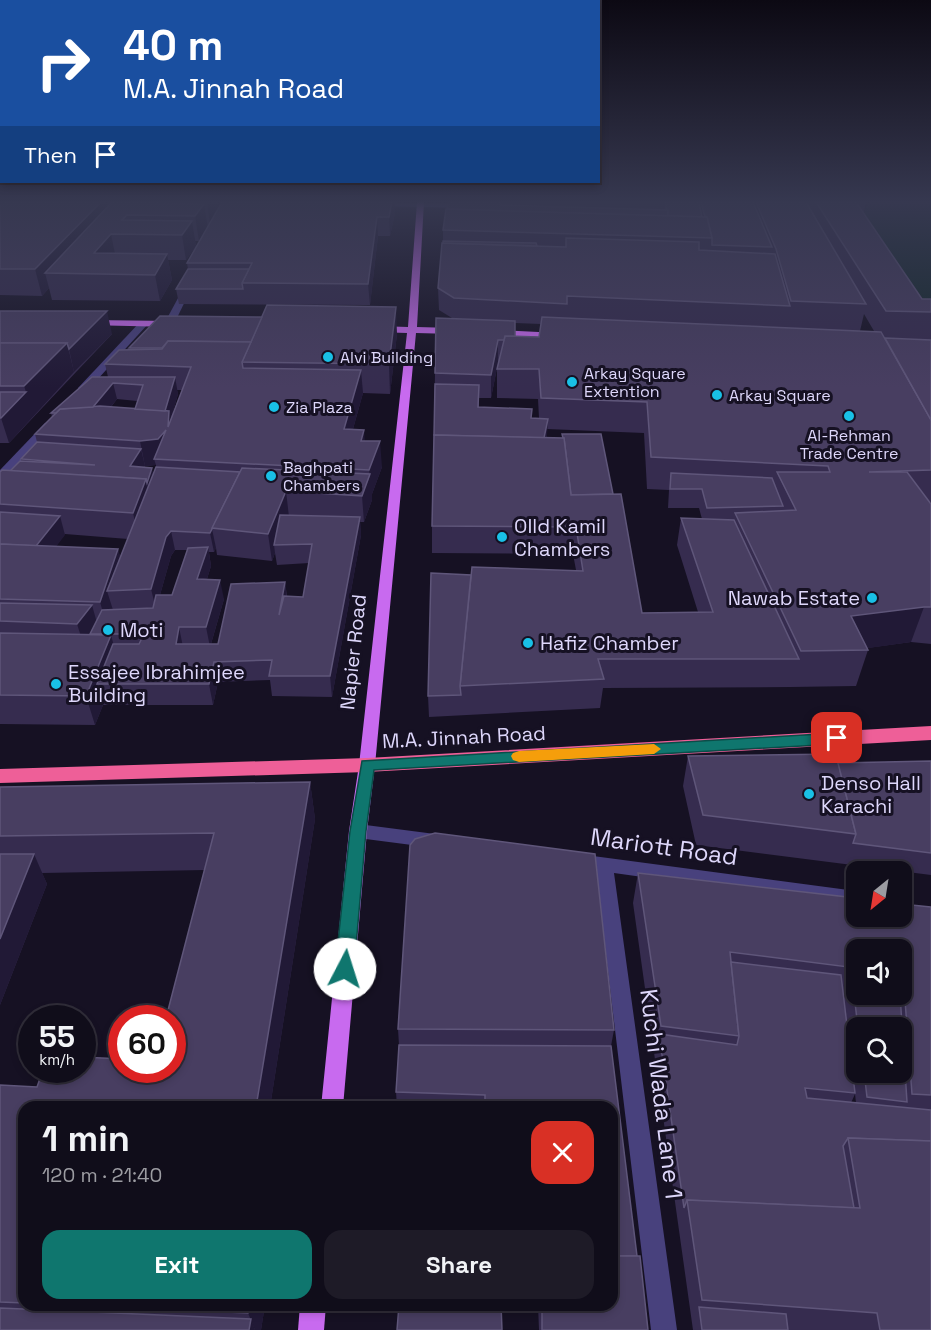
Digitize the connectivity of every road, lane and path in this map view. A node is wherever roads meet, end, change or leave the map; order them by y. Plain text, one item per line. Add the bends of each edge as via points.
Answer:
1 (417, 264) edge
2 (195, 275) edge
3 (83, 323) edge
4 (143, 324) junction
5 (169, 324) junction
6 (180, 325) edge
7 (366, 328) edge
8 (412, 329) junction
9 (461, 332) edge
10 (484, 333) edge
11 (565, 336) edge
12 (72, 401) edge
13 (56, 418) edge
14 (0, 477) edge
15 (931, 733) edge
16 (367, 765) junction
17 (0, 776) edge
18 (358, 831) junction
19 (452, 844) edge
20 (557, 858) edge
21 (604, 864) junction
22 (846, 898) edge
23 (333, 1101) edge
24 (313, 1311) edge
25 (311, 1330) edge
26 (664, 1330) edge

1 - 8 main road, Napier Road
2 - 5 street
3 - 4 main road
4 - 5 main road
4 - 12 street
5 - 6 main road
7 - 8 main road
8 - 9 main road
8 - 16 main road, Napier Road
10 - 11 main road
13 - 14 street
15 - 16 highway, M.A. Jinnah Road
16 - 17 highway, M.A. Jinnah Road
16 - 18 main road, Napier Road
18 - 19 street
18 - 23 main road, Napier Road
20 - 21 street, Mariott Road
21 - 22 street, Mariott Road
21 - 26 street, Kuchi Wada Lane 1
24 - 25 main road

